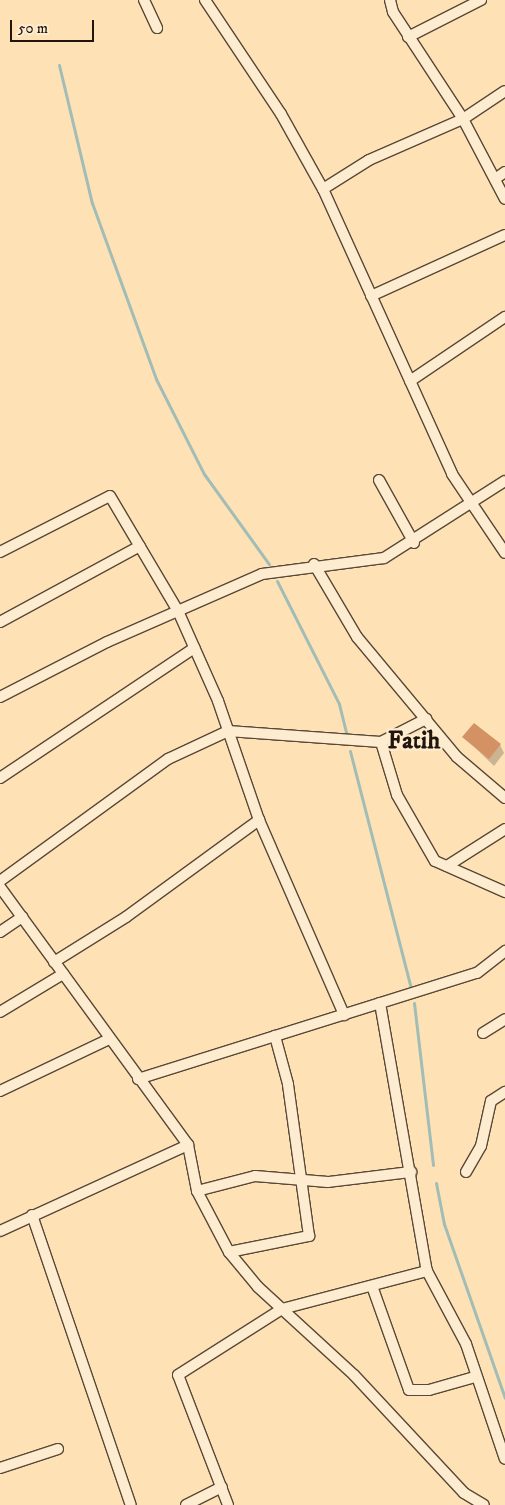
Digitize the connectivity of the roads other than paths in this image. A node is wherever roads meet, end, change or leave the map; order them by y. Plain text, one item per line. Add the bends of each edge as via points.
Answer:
1 (144, 0) edge
2 (205, 0) edge
3 (390, 0) edge
4 (481, 0) edge
5 (157, 28) dead end
6 (408, 37) junction
7 (505, 91) edge
8 (463, 119) junction
9 (505, 172) edge
10 (494, 179) junction
11 (323, 189) junction
12 (505, 199) edge
13 (505, 236) edge
14 (371, 296) junction
15 (505, 317) edge
16 (410, 382) junction
17 (379, 480) dead end
18 (505, 481) edge
19 (470, 503) junction
20 (414, 543) junction
21 (140, 546) junction
22 (0, 552) edge
23 (505, 553) edge
24 (314, 564) junction
25 (178, 611) junction
26 (0, 622) edge
27 (194, 648) junction
28 (0, 697) edge
29 (426, 719) junction
30 (228, 731) junction
31 (381, 742) junction
32 (0, 778) edge
33 (505, 798) edge
34 (259, 820) junction
35 (505, 829) edge
36 (447, 866) junction
37 (0, 881) edge
38 (0, 887) edge
39 (505, 892) edge
40 (22, 917) junction
41 (0, 932) edge
42 (505, 951) edge
43 (54, 962) junction
44 (63, 974) junction
45 (380, 1004) junction
46 (0, 1012) edge
47 (344, 1015) junction
48 (505, 1019) edge
49 (483, 1033) dead end
50 (275, 1036) junction
51 (109, 1039) junction
52 (138, 1079) junction
53 (0, 1091) edge
54 (505, 1092) edge
55 (188, 1145) junction
56 (411, 1172) junction
57 (466, 1172) dead end
58 (304, 1178) junction
59 (197, 1191) junction
60 (32, 1214) junction
61 (0, 1231) edge
62 (229, 1252) junction
63 (427, 1271) junction
64 (372, 1286) junction
65 (282, 1309) junction
66 (475, 1377) junction
67 (58, 1449) dead end
68 (505, 1459) edge
69 (0, 1468) edge
70 (222, 1487) junction
71 (131, 1505) edge
72 (186, 1505) edge
73 (228, 1505) edge
74 (484, 1505) edge

1 - 5 street
2 - 11 street via 281,114
3 - 6 street
4 - 6 street
6 - 8 street
7 - 8 street
8 - 10 street
8 - 11 street via 369,160
9 - 10 street
10 - 12 street
11 - 14 street
13 - 14 street
14 - 16 street
15 - 16 street
16 - 19 street via 452,474
17 - 20 street
18 - 19 street
19 - 20 street
19 - 23 street
20 - 24 street via 384,558
21 - 22 street via 110,496
21 - 25 street
21 - 26 street
24 - 25 street via 262,574
24 - 29 street via 357,637
25 - 27 street
25 - 28 street
27 - 30 street
27 - 32 street
29 - 31 street
29 - 33 street via 457,756
30 - 31 street
30 - 34 street
30 - 37 street via 168,759
31 - 36 street via 397,794 435,861
34 - 43 street via 126,917
34 - 47 street
35 - 36 street
36 - 39 street
38 - 40 street
40 - 41 street
40 - 43 street
42 - 45 street via 477,973
43 - 44 street
44 - 46 street
44 - 51 street
45 - 47 street
45 - 56 street
47 - 50 street
48 - 49 street
50 - 52 street
50 - 58 street via 288,1084
51 - 52 street
51 - 53 street
52 - 55 street
54 - 57 street via 491,1102 481,1146
55 - 59 street
55 - 60 street
56 - 58 street via 328,1182
56 - 63 street
58 - 59 street via 255,1176
58 - 62 street via 309,1236
59 - 62 street
60 - 61 street
60 - 71 street
62 - 65 street
63 - 64 street
63 - 66 street via 466,1344
64 - 65 street
64 - 66 street via 409,1390 429,1390
65 - 70 street via 178,1375
65 - 74 street via 354,1375 464,1493
66 - 68 street
67 - 69 street
70 - 72 street
70 - 73 street

